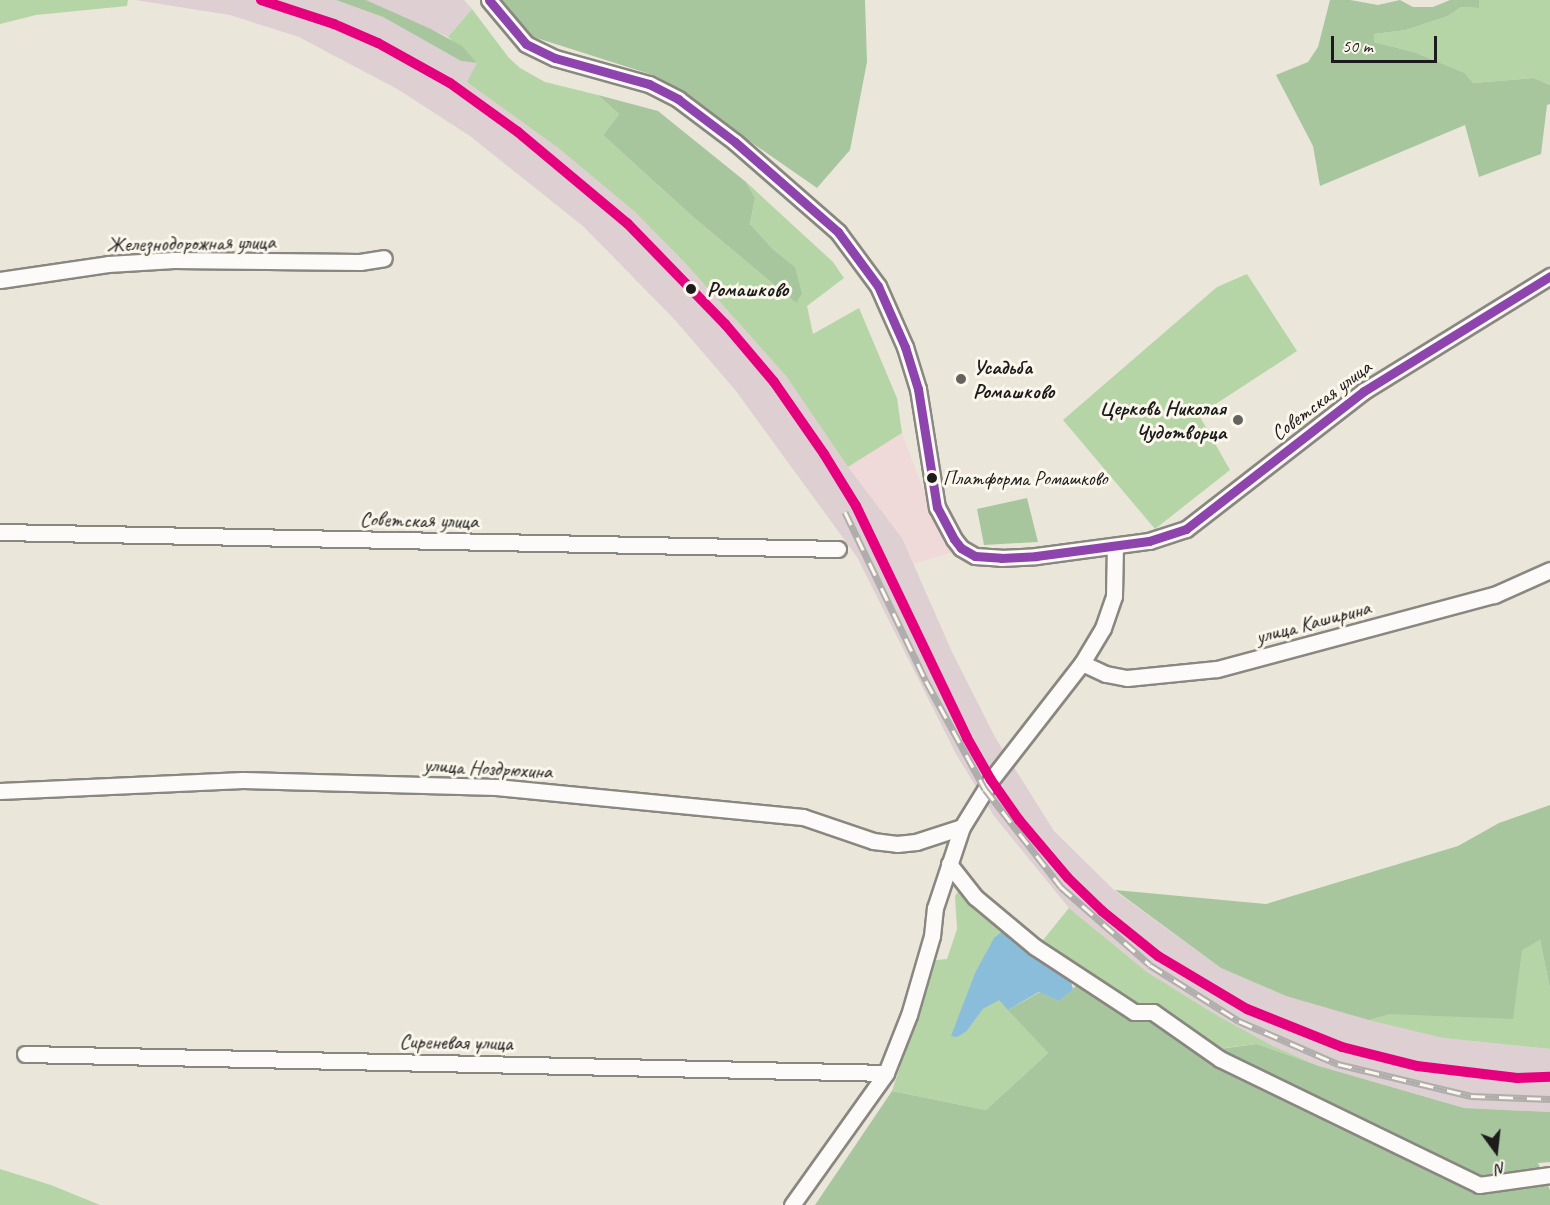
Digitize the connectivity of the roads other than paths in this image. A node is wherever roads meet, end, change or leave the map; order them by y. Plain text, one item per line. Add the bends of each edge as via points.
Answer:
1 (489, 0) edge
2 (384, 258) dead end
3 (1550, 276) edge
4 (0, 280) edge
5 (0, 532) edge
6 (1115, 546) junction
7 (838, 549) dead end
8 (1550, 570) edge
9 (1082, 663) junction
10 (1, 790) edge
11 (963, 827) junction
12 (949, 864) junction
13 (25, 1054) dead end
14 (886, 1073) junction
15 (1550, 1175) edge
16 (792, 1205) edge

1 - 6 street, Советская улица via 526,44 555,58 649,84 678,99 735,142 838,232 878,286 905,347 918,389 937,507 961,548 975,556 1001,558
2 - 4 street, Железнодорожная улица via 360,262 174,260 108,264
3 - 6 street, Советская улица via 1364,391 1186,530
5 - 7 street, Советская улица
6 - 9 street via 1110,612
8 - 9 street, улица Каширина via 1494,595 1217,669 1127,678
9 - 11 street via 991,780
10 - 11 street, улица Ноздрюхина via 243,780 496,787 803,817 873,841 897,844
11 - 12 street
12 - 14 street via 909,1014
12 - 15 street via 975,897 1035,946 1134,1012 1153,1012 1220,1059 1479,1185
13 - 14 street, Сиреневая улица
14 - 16 street

